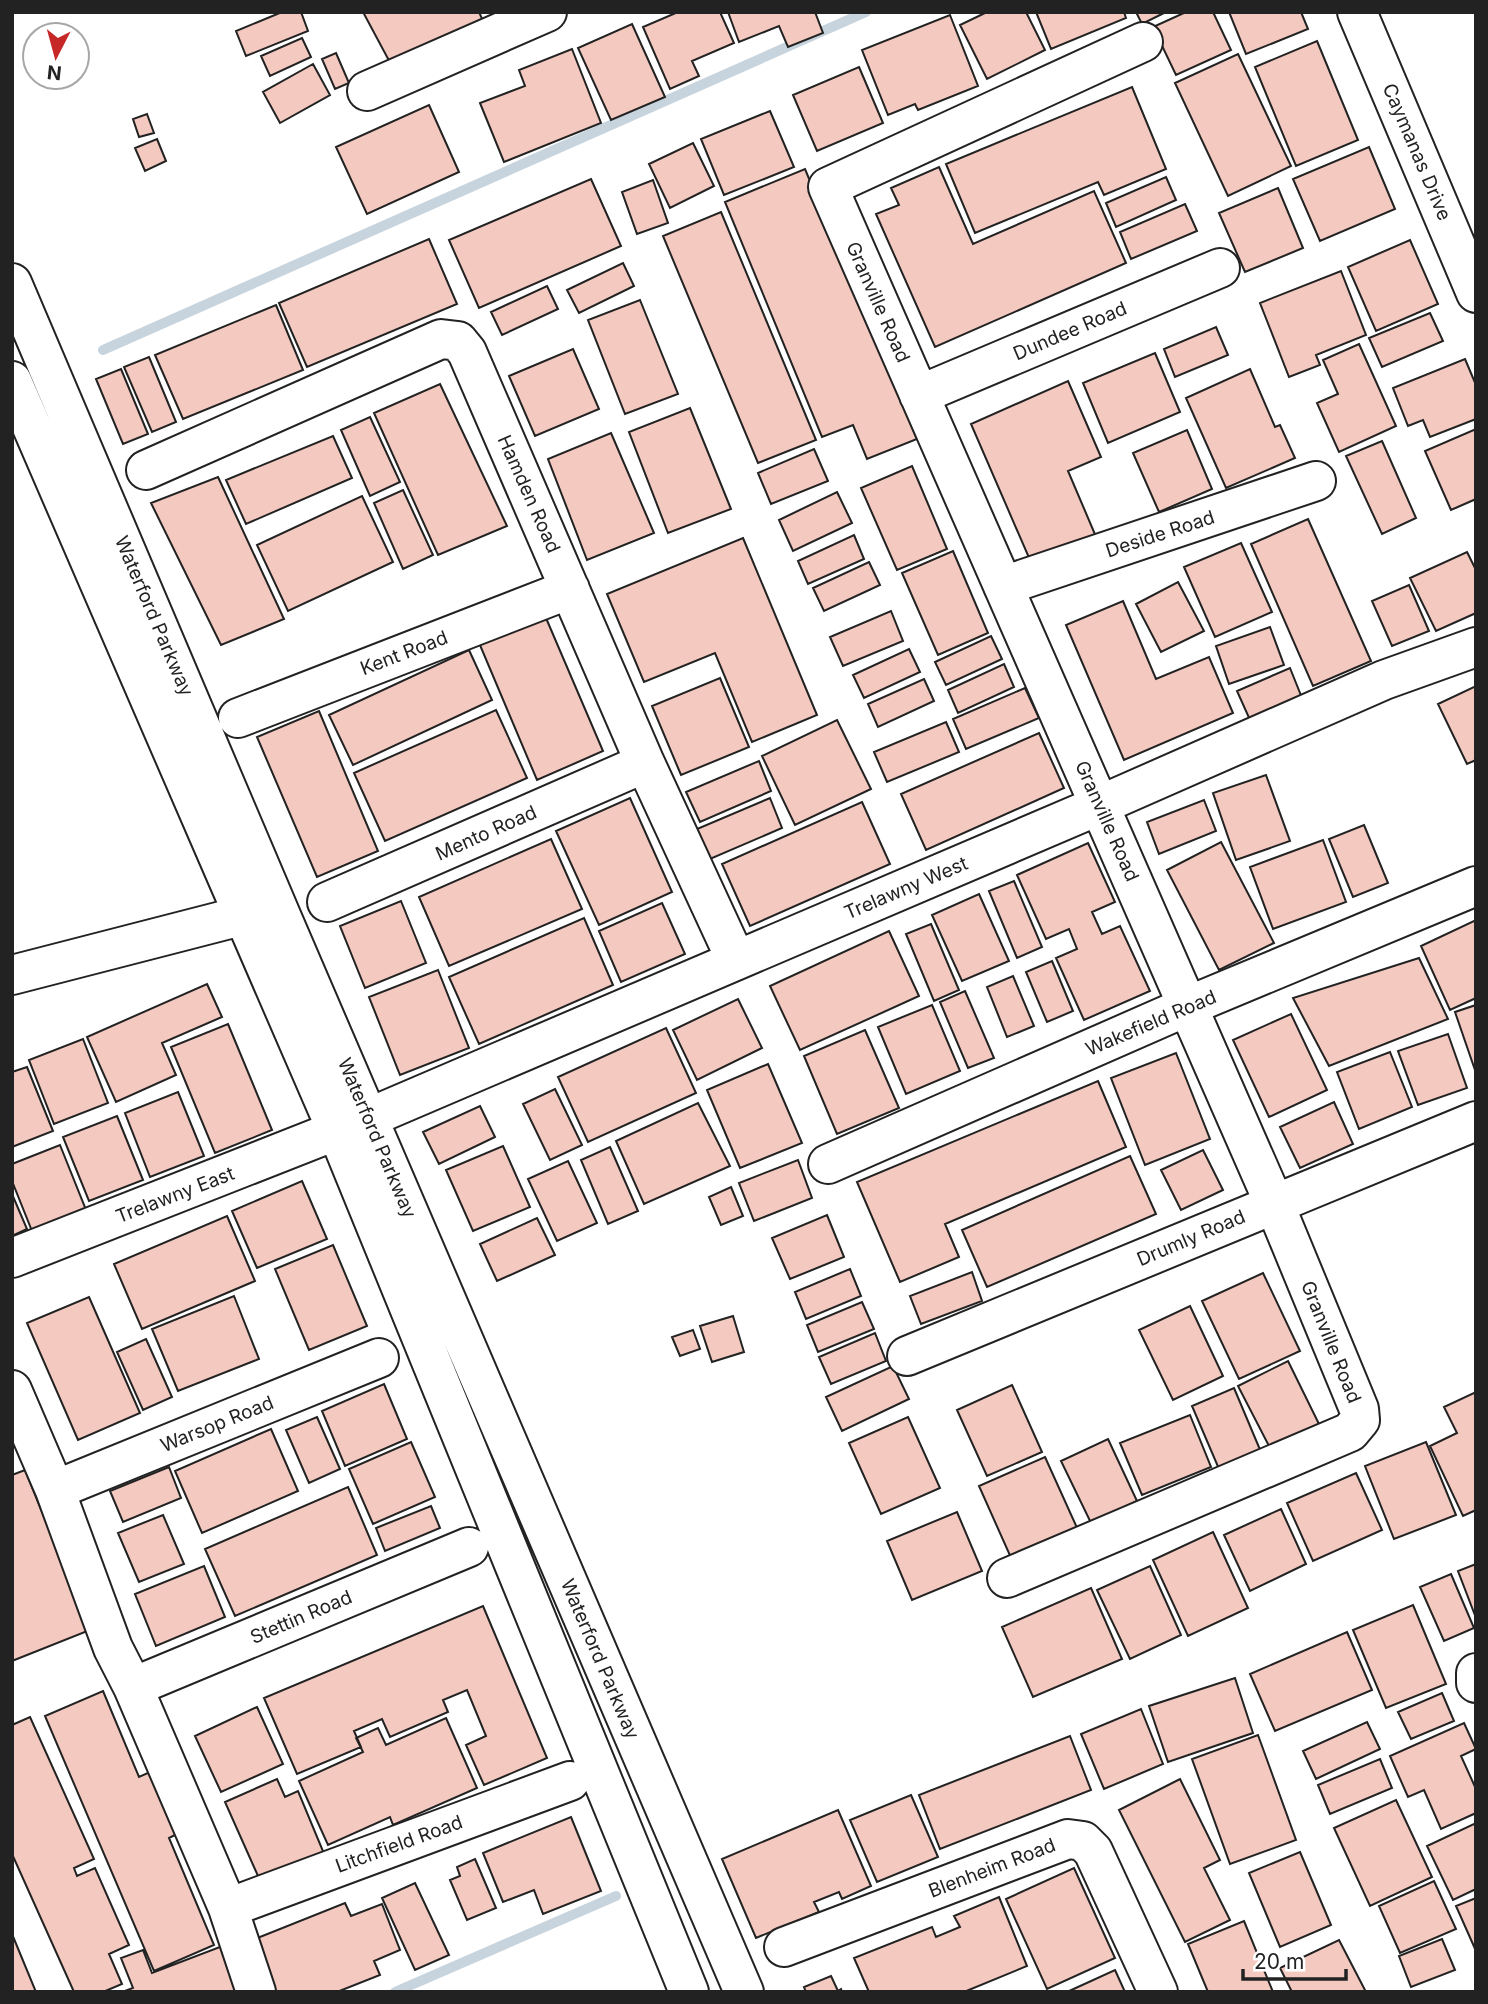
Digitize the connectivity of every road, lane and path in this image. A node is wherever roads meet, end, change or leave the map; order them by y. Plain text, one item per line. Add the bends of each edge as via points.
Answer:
1 (547, 12) edge
2 (1357, 12) edge
3 (1143, 42) dead end
4 (366, 91) dead end
5 (1220, 268) dead end
6 (12, 282) edge
7 (1476, 293) edge
8 (12, 381) edge
9 (919, 395) junction
10 (146, 470) dead end
11 (1316, 481) dead end
12 (1003, 586) junction
13 (570, 589) junction
14 (1476, 647) edge
15 (237, 718) dead end
16 (645, 763) junction
17 (1100, 805) junction
18 (1476, 886) edge
19 (327, 902) dead end
20 (245, 915) junction
21 (736, 960) junction
22 (12, 975) edge
23 (1188, 1006) junction
24 (1476, 1121) edge
25 (353, 1125) junction
26 (828, 1164) dead end
27 (1274, 1203) junction
28 (12, 1258) edge
29 (907, 1356) dead end
30 (379, 1358) dead end
31 (12, 1390) edge
32 (55, 1490) junction
33 (469, 1547) dead end
34 (1007, 1578) dead end
35 (1476, 1673) edge
36 (1476, 1683) edge
37 (133, 1687) junction
38 (570, 1781) dead end
39 (228, 1908) junction
40 (784, 1947) dead end
41 (256, 1992) edge
42 (689, 1992) edge
43 (744, 1992) edge
44 (1158, 1992) edge

1 - 4 street
2 - 7 street, Caymanas Drive
3 - 9 street, Granville Road via 828,187
5 - 9 street, Dundee Road
6 - 25 street, Waterford Parkway
8 - 20 street, Waterford Parkway
9 - 12 street, Granville Road
10 - 13 street, Hamden Road via 441,339 458,341 467,352
11 - 12 street, Deside Road
12 - 17 street, Granville Road
13 - 15 street, Kent Road
13 - 16 street, Hamden Road
14 - 17 street, Trelawny West via 1384,681
16 - 19 street, Mento Road
16 - 21 street, Hamden Road
17 - 21 street, Trelawny West
17 - 23 street, Granville Road
18 - 23 street, Wakefield Road
20 - 22 street
20 - 25 street, Waterford Parkway
21 - 25 street, Trelawny West
23 - 26 street, Wakefield Road
23 - 27 street, Granville Road
24 - 27 street, Drumly Road
25 - 28 street, Trelawny East
25 - 42 street, Waterford Parkway
25 - 43 street, Waterford Parkway
27 - 29 street, Drumly Road
27 - 34 street, Granville Road via 1360,1420 1350,1432
30 - 32 street, Warsop Road
31 - 32 street
32 - 37 street via 113,1648
33 - 37 street, Stettin Road
35 - 36 street
37 - 39 street
38 - 39 street, Litchfield Road
39 - 41 street
40 - 44 street, Blenheim Road via 1068,1839 1083,1841 1093,1851

